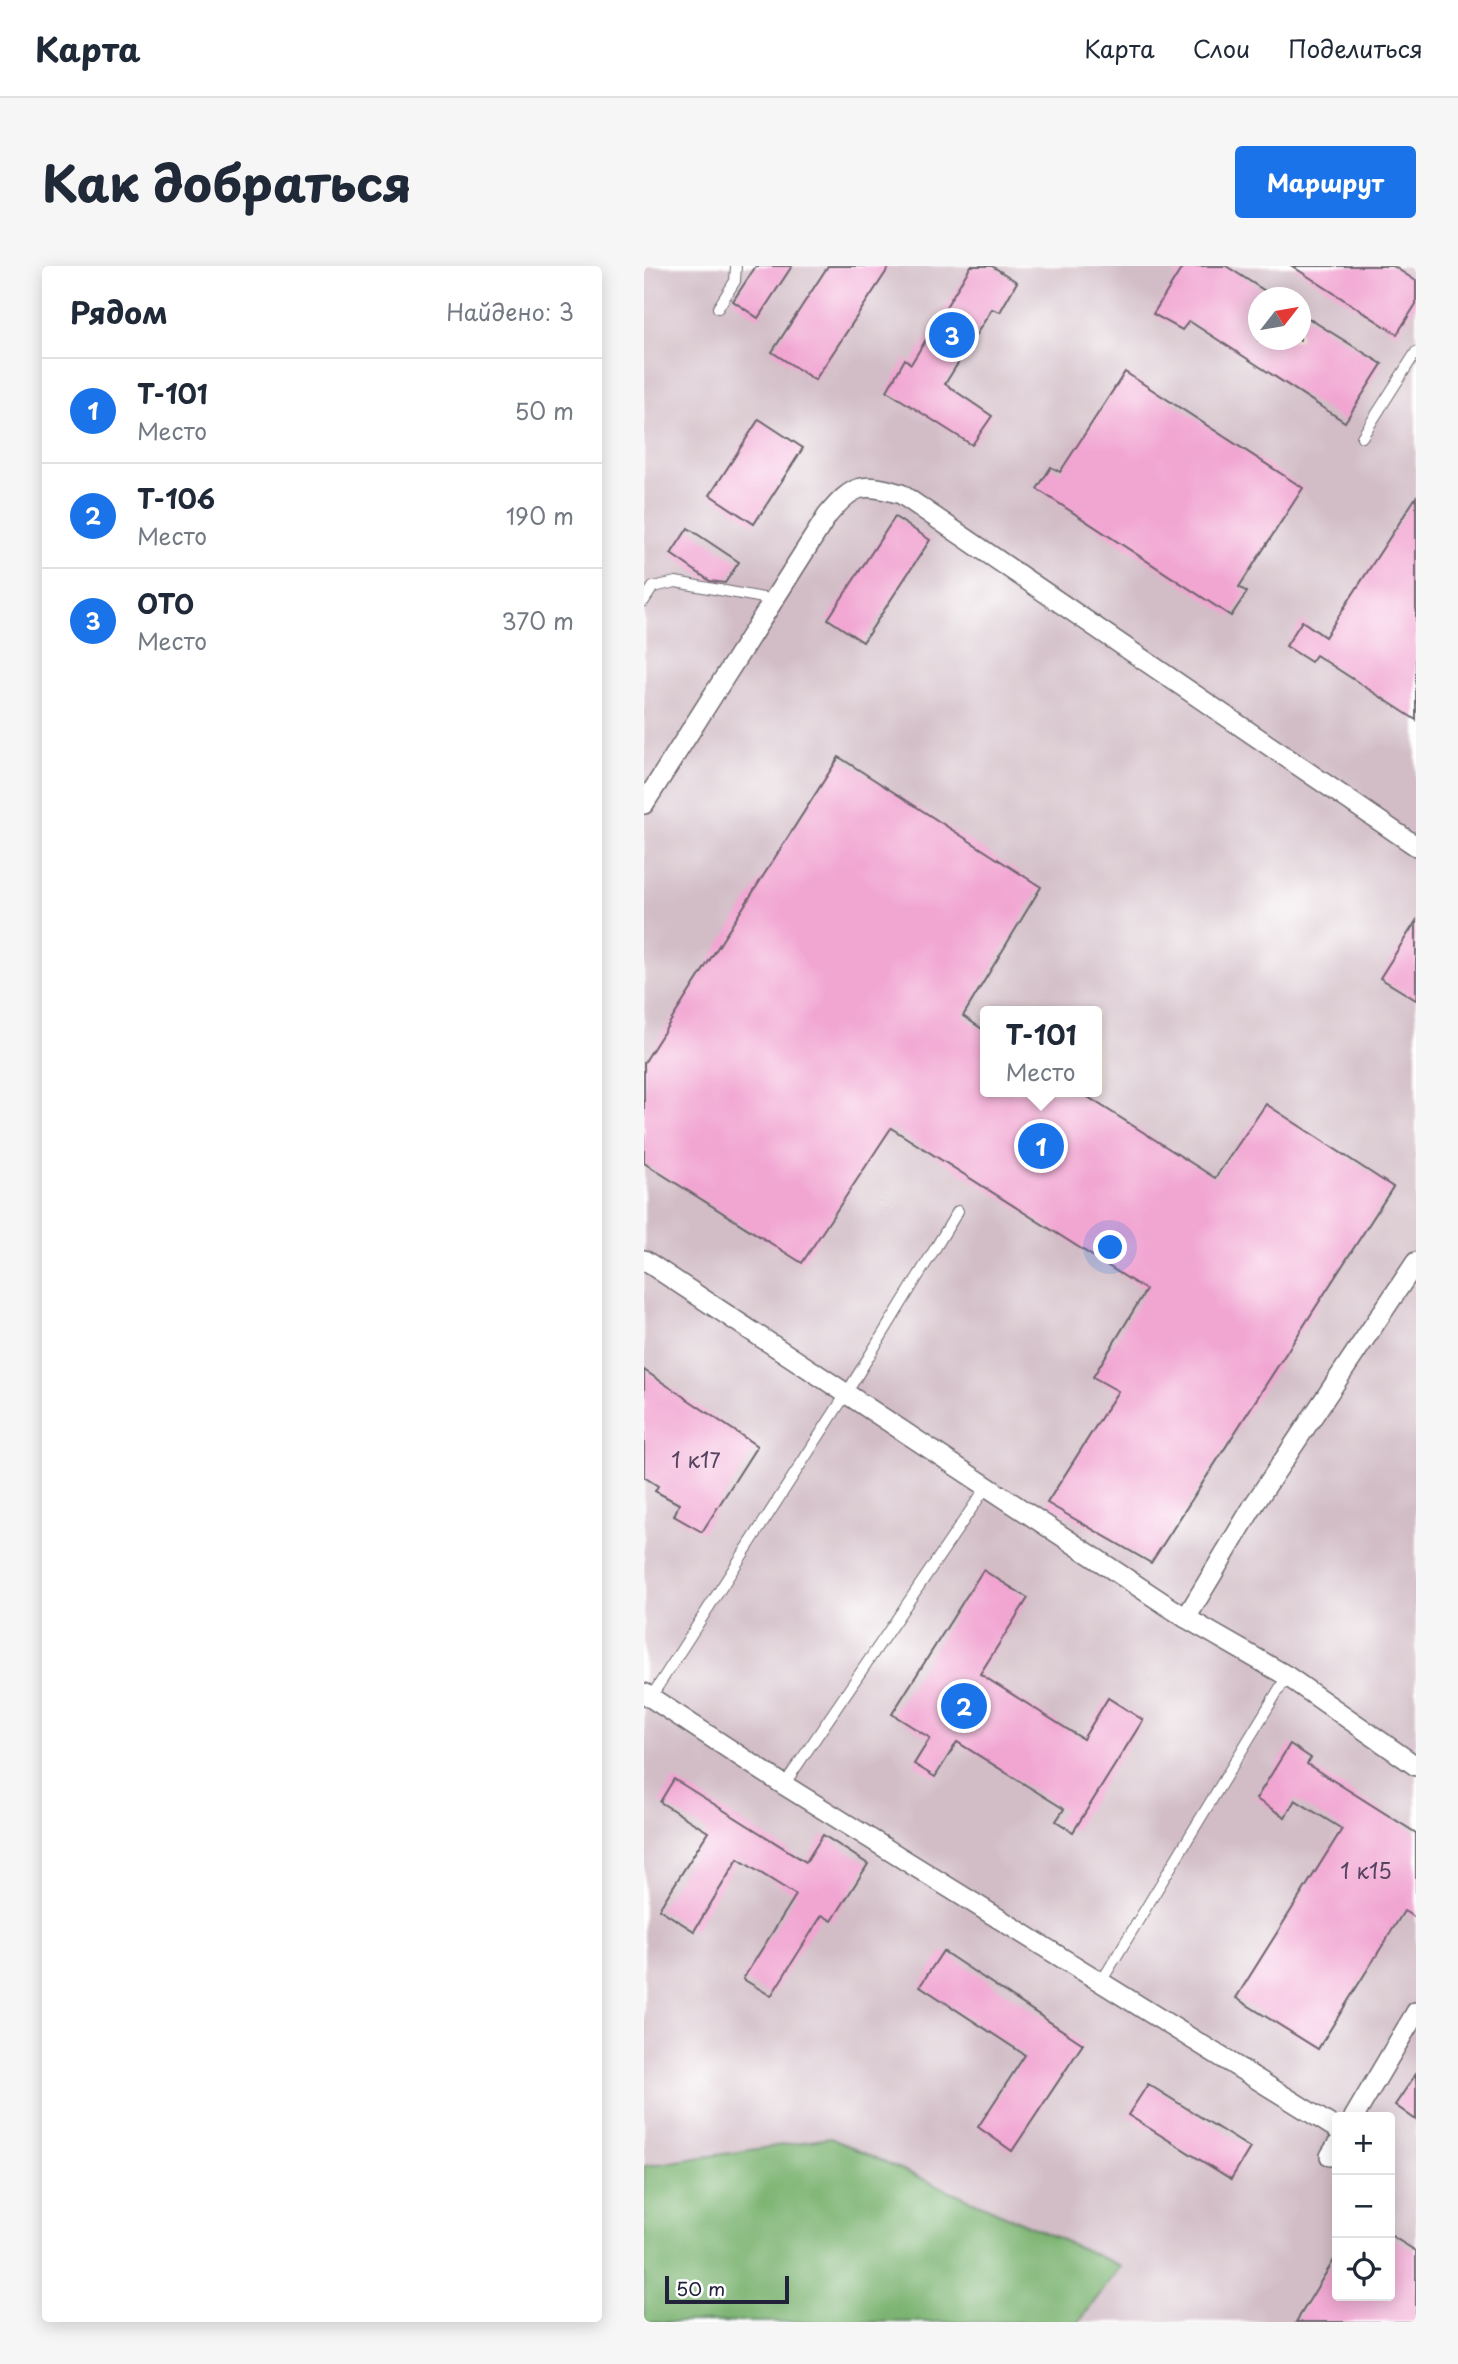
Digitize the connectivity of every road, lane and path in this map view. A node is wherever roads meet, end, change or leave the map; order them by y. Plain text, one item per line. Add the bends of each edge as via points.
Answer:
1 (736, 266) edge
2 (718, 308) dead end
3 (1416, 352) edge
4 (1362, 437) dead end
5 (649, 587) edge
6 (775, 600) junction
7 (644, 601) edge
8 (644, 804) edge
9 (1416, 846) edge
10 (958, 1211) dead end
11 (644, 1260) edge
12 (1416, 1262) edge
13 (846, 1394) junction
14 (987, 1485) junction
15 (1186, 1618) junction
16 (1287, 1676) junction
17 (647, 1695) edge
18 (1416, 1766) edge
19 (784, 1785) junction
20 (1101, 1982) junction
21 (1416, 2012) edge
22 (1357, 2112) edge
23 (1332, 2126) edge

1 - 2 lane via 735,281
3 - 4 lane
5 - 6 lane via 677,582
5 - 7 lane
6 - 8 street
6 - 9 street via 841,498 857,488 875,486 901,494
10 - 13 lane
11 - 13 street
12 - 15 street via 1255,1503
13 - 14 street
13 - 17 lane
14 - 15 street
14 - 19 lane
15 - 16 street
16 - 18 street
16 - 20 lane
17 - 19 street
19 - 20 street
20 - 23 street
21 - 22 street

